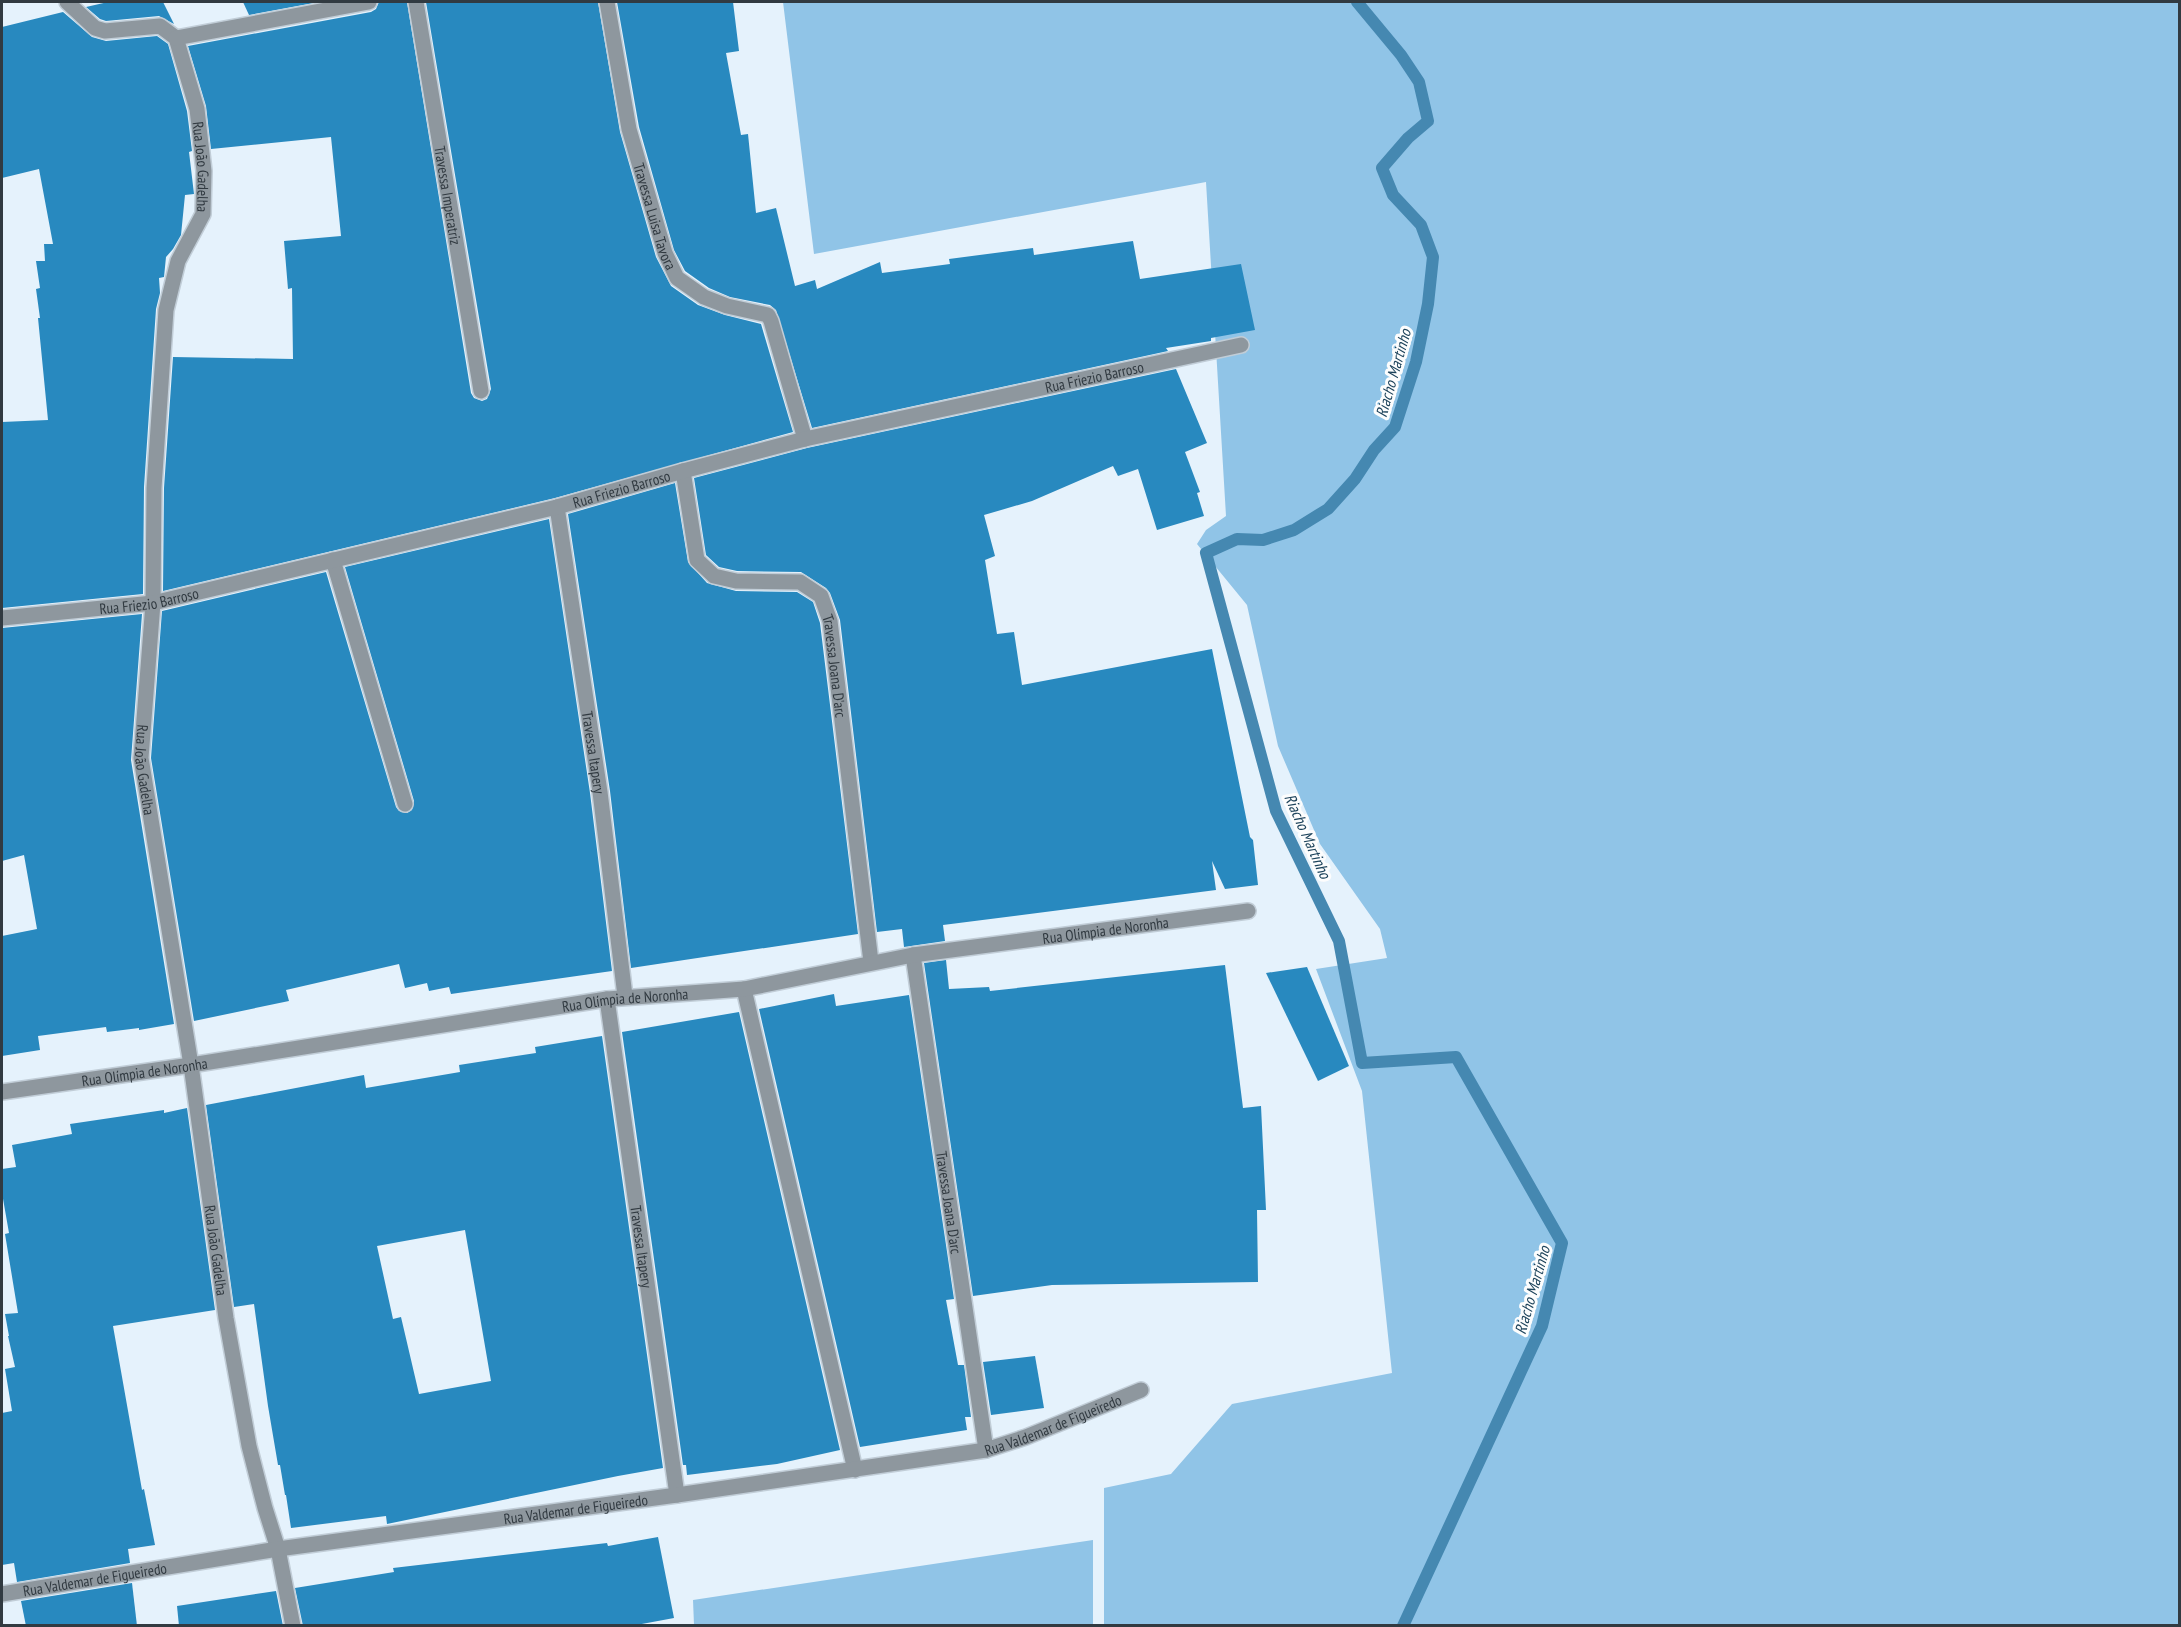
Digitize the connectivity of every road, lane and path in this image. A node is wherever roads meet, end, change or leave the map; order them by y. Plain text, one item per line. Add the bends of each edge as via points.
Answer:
1 (67, 2) edge
2 (369, 2) edge
3 (416, 2) edge
4 (607, 2) edge
5 (176, 38) junction
6 (1241, 345) dead end
7 (481, 391) dead end
8 (805, 439) junction
9 (683, 471) junction
10 (557, 507) junction
11 (333, 560) junction
12 (153, 603) junction
13 (2, 618) edge
14 (405, 804) dead end
15 (1248, 911) dead end
16 (914, 955) junction
17 (871, 962) junction
18 (744, 989) junction
19 (625, 996) junction
20 (608, 999) junction
21 (191, 1065) junction
22 (2, 1092) edge
23 (1141, 1390) dead end
24 (986, 1450) junction
25 (855, 1470) junction
26 (676, 1495) junction
27 (278, 1549) junction
28 (2, 1594) edge
29 (293, 1626) edge

1 - 5 street via 95,28 105,31 160,26
2 - 5 street
3 - 7 street, Travessa Imperatriz
4 - 8 street, Travessa Luisa Tavora via 629,129 665,253 677,278 704,297 768,315
5 - 12 street, Rua João Gadelha via 197,109 204,171 203,214 178,261 166,310 154,488
6 - 8 street, Rua Friezio Barroso
8 - 9 street, Rua Friezio Barroso
9 - 10 street, Rua Friezio Barroso
9 - 17 street, Travessa Joana D'arc via 697,560 714,576 736,581 800,582 822,596 830,621
10 - 11 street, Rua Friezio Barroso
10 - 19 street, Travessa Itapery via 600,792
11 - 12 street, Rua Friezio Barroso
11 - 14 street
12 - 13 street, Rua Friezio Barroso
12 - 21 street, Rua João Gadelha via 141,758
15 - 16 street, Rua Olímpia de Noronha
16 - 17 street, Rua Olímpia de Noronha
16 - 24 street, Travessa Joana D'arc
17 - 18 street, Rua Olímpia de Noronha
18 - 19 street, Rua Olímpia de Noronha
18 - 25 street
19 - 20 street, Rua Olímpia de Noronha
20 - 21 street, Rua Olímpia de Noronha
20 - 26 street, Travessa Itapery
21 - 22 street, Rua Olímpia de Noronha
21 - 27 street, Rua João Gadelha via 226,1318 249,1446
23 - 24 street, Rua Valdemar de Figueiredo
24 - 25 street, Rua Valdemar de Figueiredo
25 - 26 street, Rua Valdemar de Figueiredo
26 - 27 street, Rua Valdemar de Figueiredo
27 - 28 street, Rua Valdemar de Figueiredo
27 - 29 street, Rua João Gadelha

